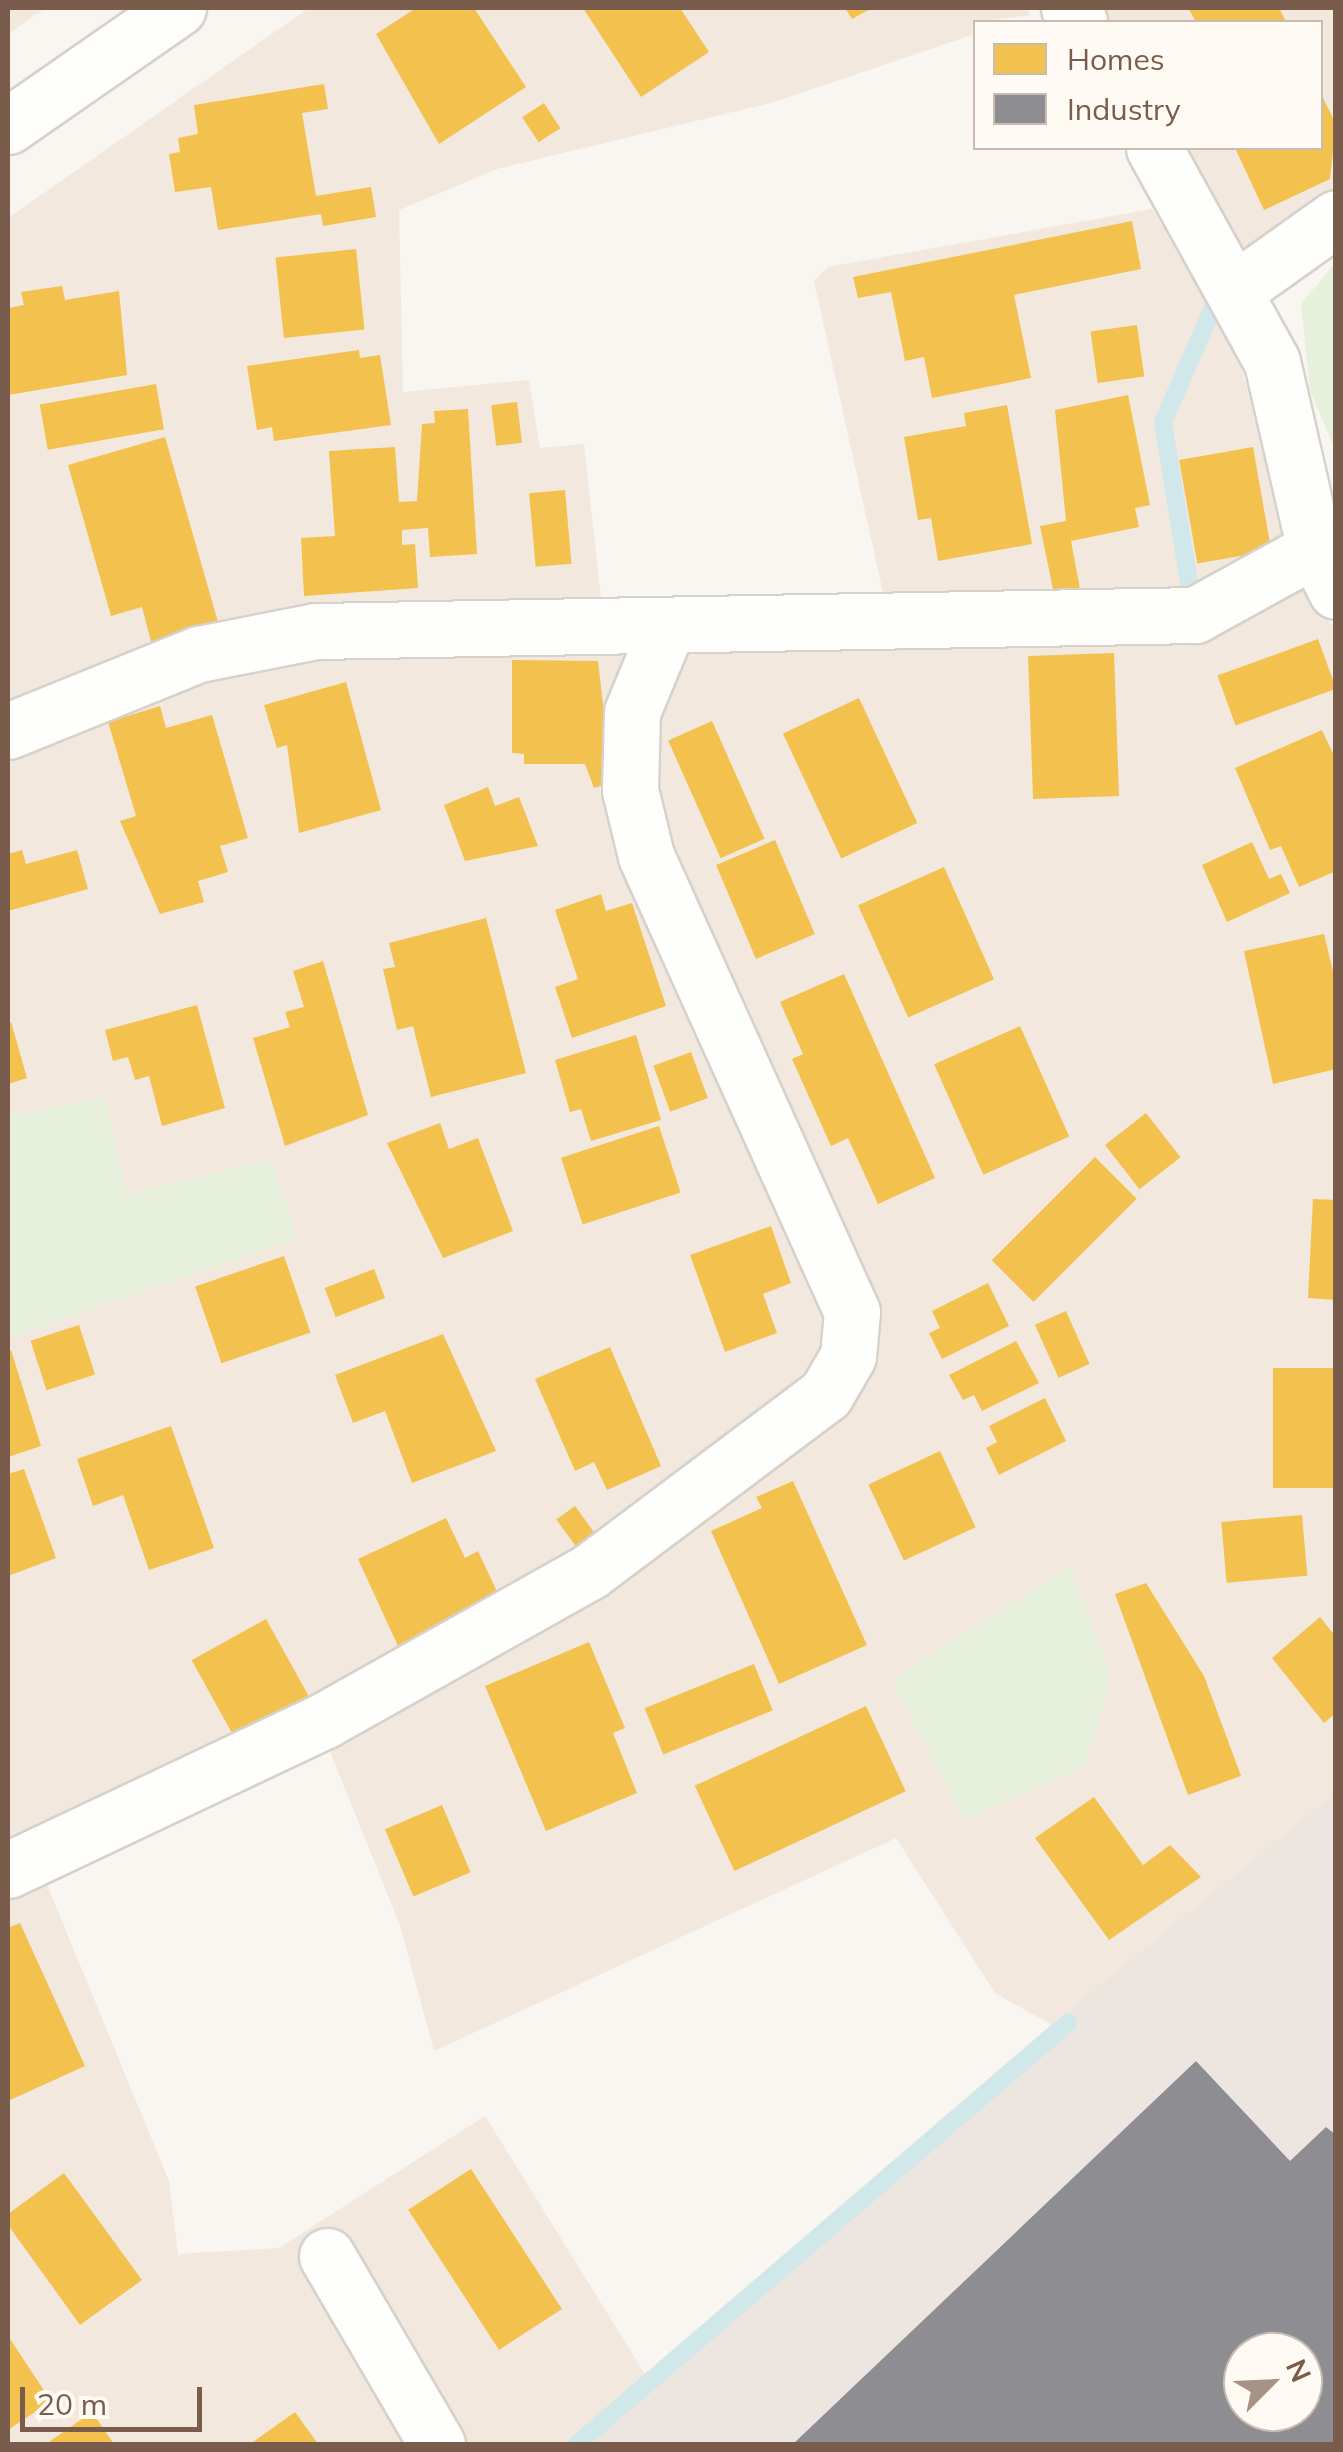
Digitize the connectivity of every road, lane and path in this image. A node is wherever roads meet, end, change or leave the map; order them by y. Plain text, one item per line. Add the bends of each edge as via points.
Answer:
1 (178, 8) edge
2 (8, 126) edge
3 (1155, 150) edge
4 (1336, 218) edge
5 (1238, 288) junction
6 (1325, 570) edge
7 (666, 630) junction
8 (8, 731) edge
9 (8, 1870) edge
10 (327, 2256) dead end
11 (437, 2444) edge

1 - 2 street
3 - 5 street
4 - 5 street
5 - 6 street via 1272,362
6 - 7 street via 1196,615
7 - 8 street via 316,631 199,654
7 - 9 street via 632,712 630,790 646,856 852,1312 848,1356 826,1394 589,1572 325,1720
10 - 11 street

